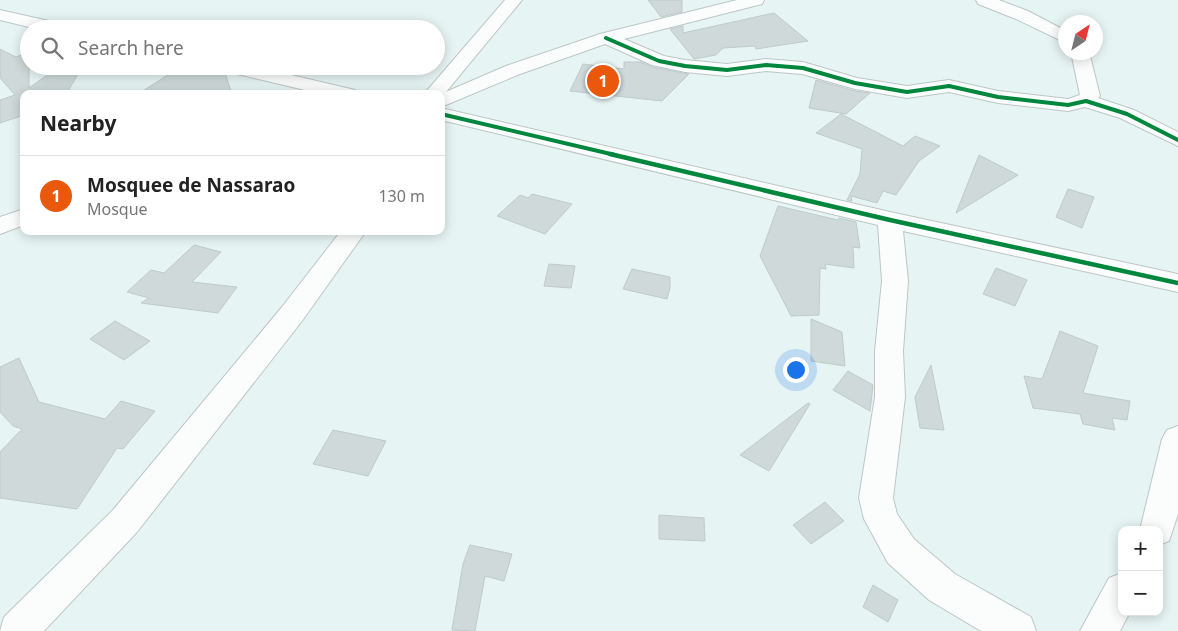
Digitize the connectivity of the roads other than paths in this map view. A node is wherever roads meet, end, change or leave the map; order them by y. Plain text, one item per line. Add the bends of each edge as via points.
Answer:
1 (514, 0) edge
2 (756, 0) edge
3 (984, 0) edge
4 (0, 15) edge
5 (22, 20) edge
6 (1058, 34) edge
7 (606, 38) junction
8 (1082, 60) edge
9 (266, 75) edge
10 (331, 90) edge
11 (438, 90) edge
12 (445, 99) edge
13 (1086, 101) junction
14 (445, 115) edge
15 (1178, 140) edge
16 (20, 218) edge
17 (890, 220) junction
18 (0, 226) edge
19 (351, 235) edge
20 (1178, 283) edge
21 (1178, 439) edge
22 (1158, 526) edge
23 (1118, 598) edge
24 (18, 631) edge
25 (1017, 631) edge
26 (1099, 631) edge

1 - 11 street
2 - 7 street
3 - 6 street
4 - 5 street
7 - 12 street via 513,70
7 - 13 street via 659,61 685,66 727,70 766,65 803,68 855,83 907,92 949,86 998,97 1068,105
8 - 13 street via 1090,96
9 - 10 street
13 - 15 street via 1126,114
14 - 17 street
16 - 18 street
17 - 20 street
17 - 25 street via 895,281 889,351 890,397 876,498 881,519 901,551 942,587
19 - 24 street via 126,521
21 - 22 street
23 - 26 street

